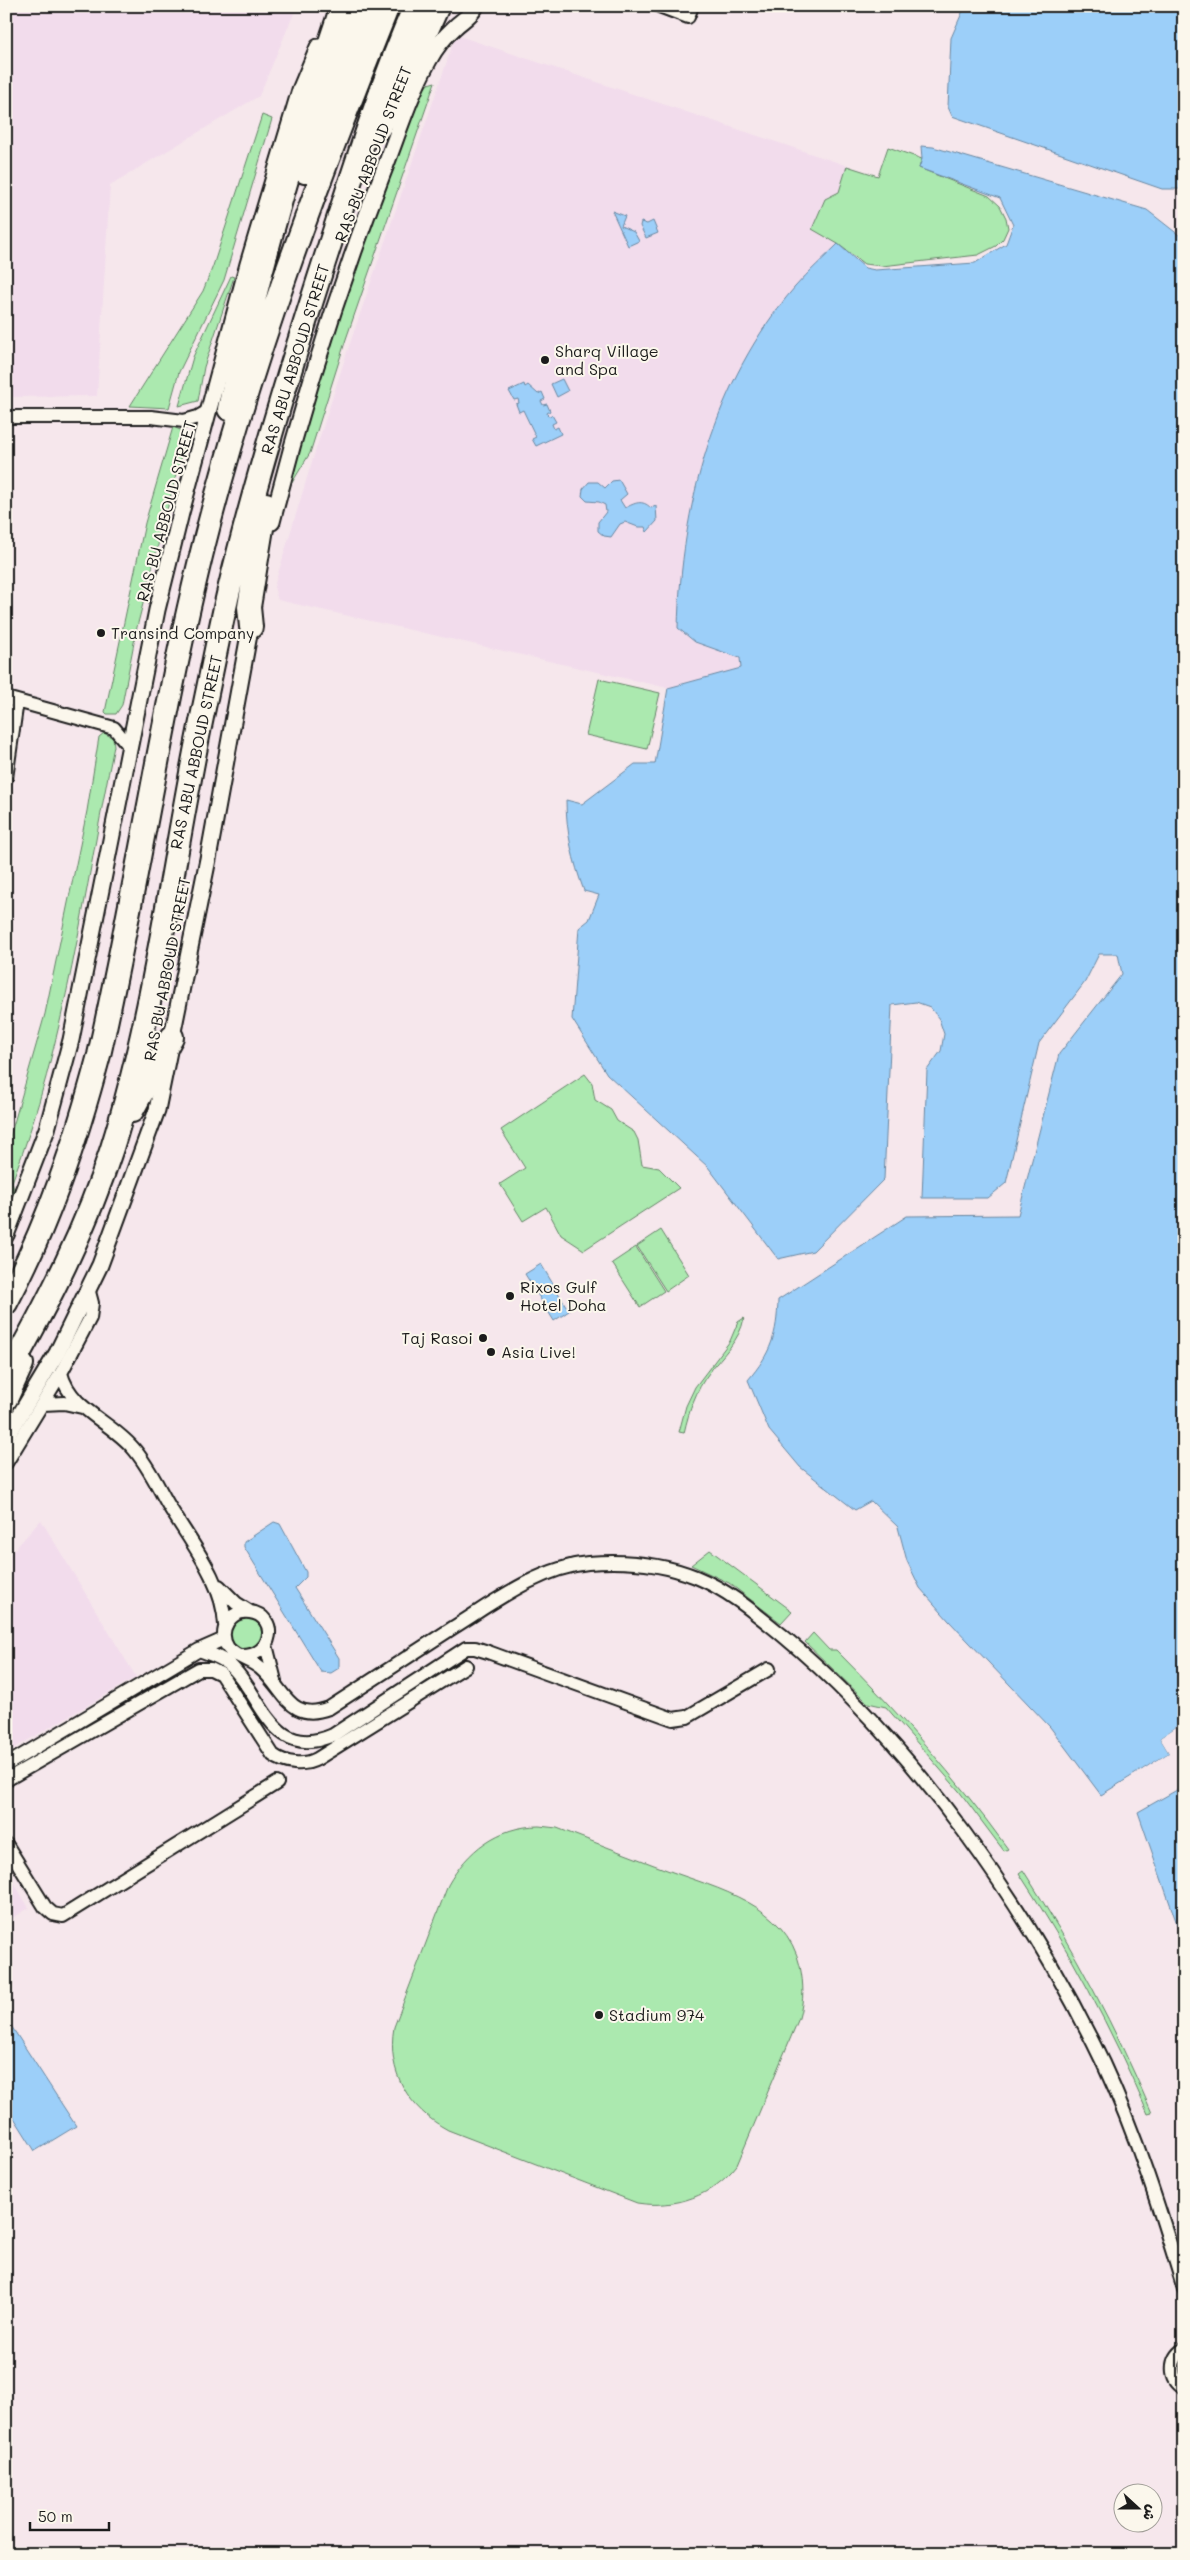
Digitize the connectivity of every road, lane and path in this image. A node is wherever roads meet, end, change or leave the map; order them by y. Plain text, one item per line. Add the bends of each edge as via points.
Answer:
1 (335, 6) edge
2 (342, 6) edge
3 (365, 6) edge
4 (388, 6) edge
5 (415, 6) edge
6 (438, 6) edge
7 (476, 6) edge
8 (659, 6) edge
9 (692, 6) edge
10 (357, 160) junction
11 (291, 364) junction
12 (218, 416) junction
13 (6, 417) edge
14 (184, 421) junction
15 (202, 440) junction
16 (221, 479) junction
17 (251, 627) junction
18 (12, 700) edge
19 (136, 714) junction
20 (114, 728) junction
21 (130, 747) junction
22 (6, 778) edge
23 (172, 1037) junction
24 (112, 1148) junction
25 (12, 1212) edge
26 (6, 1235) edge
27 (88, 1288) junction
28 (7, 1301) edge
29 (47, 1304) junction
30 (61, 1373) junction
31 (6, 1377) edge
32 (6, 1399) edge
33 (42, 1404) junction
34 (82, 1407) junction
35 (6, 1438) edge
36 (6, 1463) edge
37 (214, 1580) junction
38 (249, 1611) junction
39 (225, 1625) junction
40 (226, 1643) junction
41 (266, 1645) junction
42 (199, 1650) junction
43 (216, 1656) junction
44 (241, 1656) junction
45 (466, 1666) dead end
46 (769, 1669) dead end
47 (276, 1683) junction
48 (6, 1766) edge
49 (6, 1780) edge
50 (277, 1783) dead end
51 (6, 1844) edge
52 (1184, 2289) edge
53 (1182, 2348) edge
54 (1184, 2388) edge

1 - 12 street, RAS BU ABBOUD STREET via 300,90 248,264
2 - 12 highway via 314,89
3 - 12 highway via 329,96
4 - 16 highway, RAS ABU ABBOUD STREET via 343,118 268,328
5 - 10 highway, RAS ABU ABBOUD STREET via 393,57
6 - 10 highway via 397,96
7 - 17 street, RAS BU ABBOUD STREET via 441,41 423,71 349,264 295,432 267,543
8 - 9 street via 688,17
10 - 11 highway, RAS ABU ABBOUD STREET
11 - 17 highway via 249,607
11 - 24 highway, RAS ABU ABBOUD STREET via 230,589 185,799 143,1028
12 - 14 street
12 - 15 street, RAS BU ABBOUD STREET
12 - 16 highway
13 - 14 street via 143,417
14 - 15 street
15 - 19 street, RAS BU ABBOUD STREET via 157,610
16 - 28 highway, RAS ABU ABBOUD STREET via 178,655 99,1055 58,1186
17 - 23 street, RAS BU ABBOUD STREET
18 - 20 street
18 - 22 street
19 - 20 street
19 - 21 street, RAS BU ABBOUD STREET
20 - 21 street
21 - 25 street, RAS BU ABBOUD STREET via 71,1040 46,1129
23 - 24 highway
23 - 27 street, RAS BU ABBOUD STREET via 157,1110 121,1210
24 - 29 highway, RAS ABU ABBOUD STREET via 77,1241
25 - 26 street, RAS BU ABBOUD STREET
27 - 30 street, RAS BU ABBOUD STREET via 92,1303 90,1318
27 - 35 street, RAS BU ABBOUD STREET via 57,1353
29 - 31 highway, RAS ABU ABBOUD STREET
29 - 32 highway
30 - 33 street, RAS BU ABBOUD STREET
30 - 34 street via 68,1391
33 - 34 street via 64,1402
33 - 36 street, RAS BU ABBOUD STREET
34 - 37 street via 117,1431 134,1449
37 - 38 street via 230,1598
37 - 39 street via 224,1607
38 - 39 street via 235,1614
38 - 41 street via 267,1624 269,1638
39 - 40 street
40 - 42 street
40 - 43 street
40 - 44 street
41 - 44 street via 251,1656
41 - 47 street
42 - 43 street
42 - 48 street
43 - 46 street via 235,1670 276,1728 288,1737 303,1741 332,1735 461,1650 471,1648 673,1719 687,1717
44 - 47 street
45 - 49 street via 312,1762 282,1760 268,1750 221,1674 211,1669 200,1669
47 - 52 street via 288,1703 295,1708 307,1712 323,1710 498,1600 550,1573 583,1563 640,1562 666,1567 698,1578 731,1596 811,1660 853,1701 937,1797 999,1882 1050,1962 1103,2063 1134,2139
50 - 51 street via 68,1914 57,1915 45,1907
53 - 54 street via 1175,2358 1172,2372

